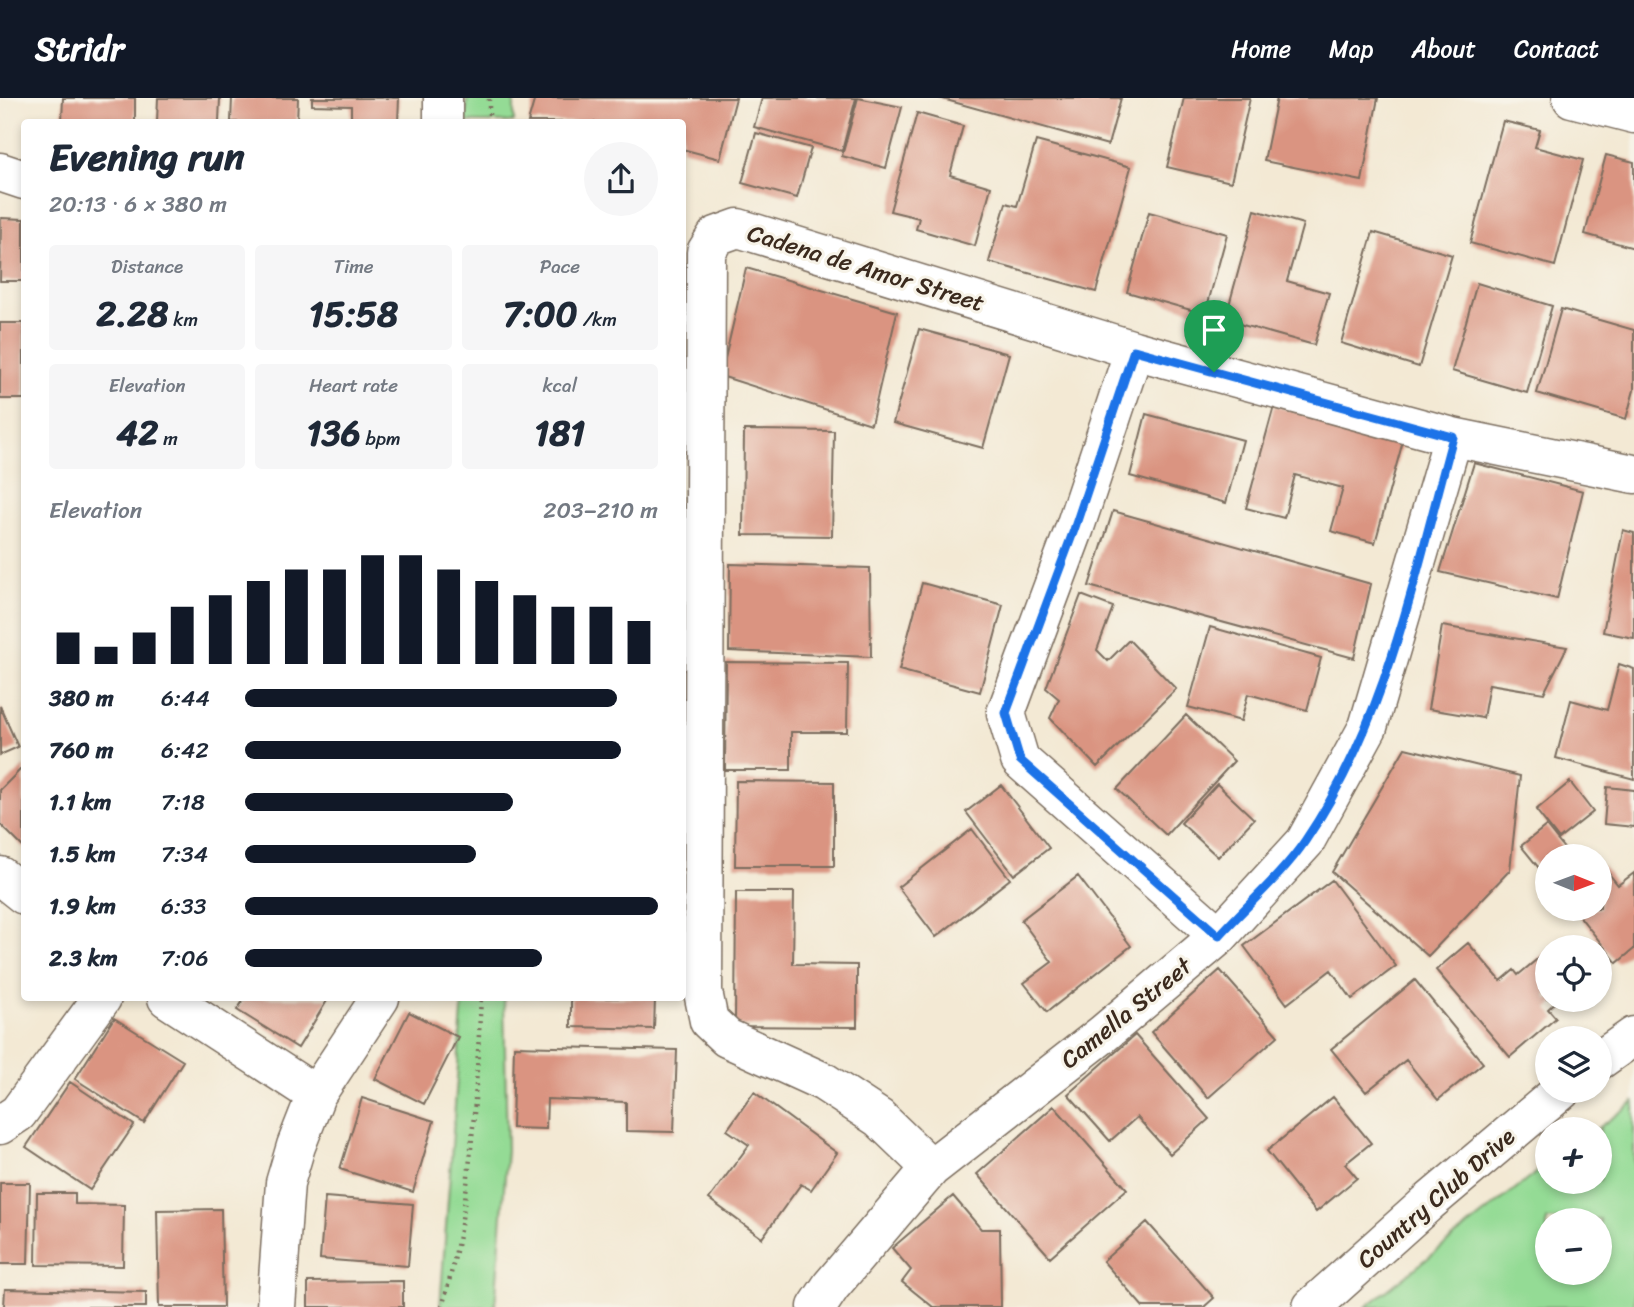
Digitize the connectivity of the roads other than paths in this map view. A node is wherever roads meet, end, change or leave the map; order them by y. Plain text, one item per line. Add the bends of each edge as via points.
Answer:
1 (443, 98) edge
2 (1572, 98) edge
3 (1634, 114) edge
4 (443, 119) edge
5 (0, 172) edge
6 (21, 179) edge
7 (1134, 350) junction
8 (1453, 437) junction
9 (1634, 474) edge
10 (0, 876) edge
11 (21, 893) edge
12 (1219, 936) junction
13 (101, 1001) edge
14 (172, 1001) edge
15 (378, 1001) edge
16 (1634, 1036) edge
17 (1612, 1052) edge
18 (316, 1094) junction
19 (1547, 1103) edge
20 (0, 1125) edge
21 (931, 1168) junction
22 (276, 1307) edge
23 (817, 1307) edge
24 (1312, 1307) edge

1 - 4 street
2 - 3 street
5 - 6 street
7 - 8 street, Cadena de Amor Street
7 - 12 street via 1006,713 1020,760
7 - 21 street, Cadena de Amor Street via 738,228 716,236 706,252 703,992 709,1021 727,1038 803,1071 879,1118
8 - 9 street, Cadena de Amor Street
8 - 12 street, Camella Street via 1368,727 1305,842
10 - 11 street
12 - 21 street, Camella Street via 1103,1034
13 - 20 street via 18,1114
14 - 18 street
15 - 18 street
16 - 17 street
18 - 22 street via 285,1183
19 - 24 street, Country Club Drive
21 - 23 street, Camella Street

